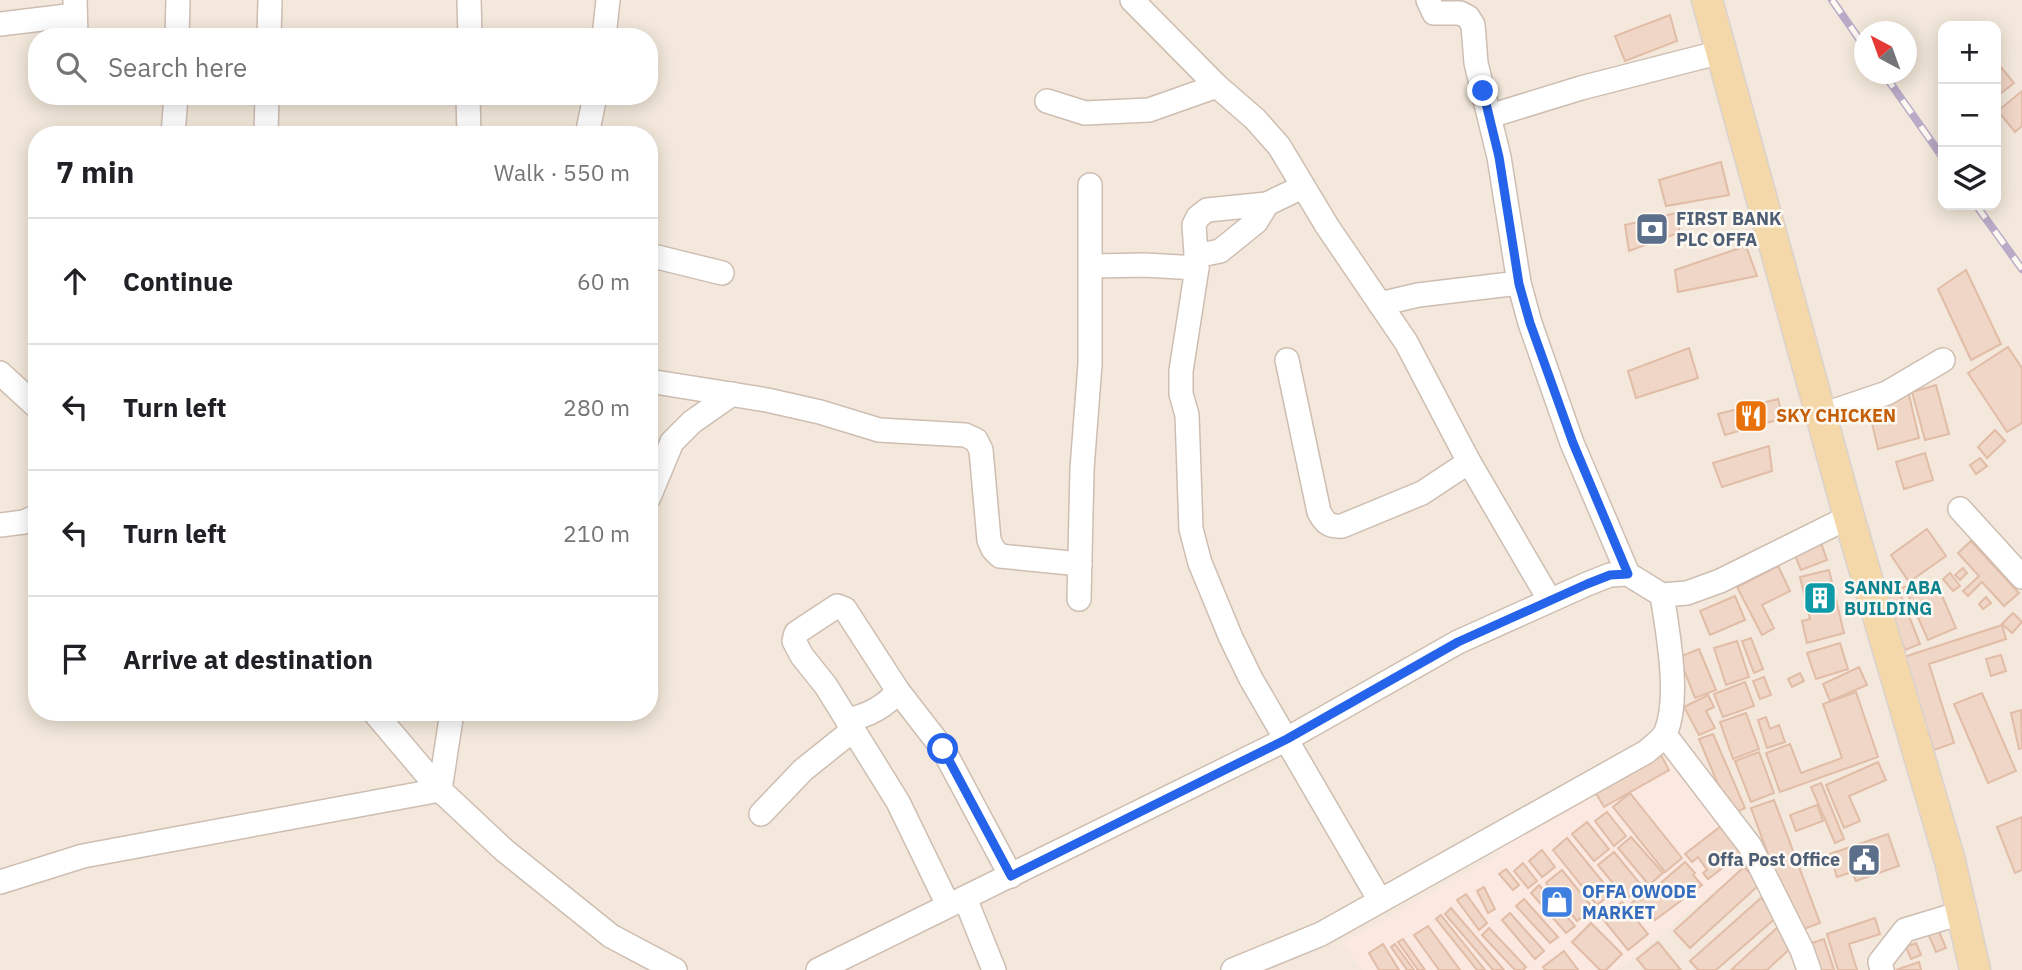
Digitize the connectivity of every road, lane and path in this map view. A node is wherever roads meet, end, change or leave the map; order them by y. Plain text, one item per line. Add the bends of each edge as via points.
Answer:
1 (178, 0) edge
2 (270, 0) edge
3 (469, 0) edge
4 (608, 0) edge
5 (1132, 0) edge
6 (1428, 0) edge
7 (1707, 0) edge
8 (75, 17) edge
9 (0, 24) edge
10 (177, 28) edge
11 (269, 28) edge
12 (470, 28) edge
13 (605, 28) edge
14 (1721, 51) junction
15 (1217, 86) junction
16 (1047, 101) dead end
17 (175, 105) edge
18 (267, 105) edge
19 (468, 105) edge
20 (592, 105) edge
21 (1490, 116) junction
22 (174, 126) edge
23 (266, 126) edge
24 (469, 126) edge
25 (589, 126) edge
26 (1090, 185) dead end
27 (1302, 187) junction
28 (1267, 204) junction
29 (658, 257) edge
30 (1196, 262) junction
31 (1091, 266) junction
32 (722, 273) dead end
33 (1519, 284) junction
34 (1380, 304) junction
35 (1287, 360) dead end
36 (1943, 360) dead end
37 (658, 382) edge
38 (4, 383) edge
39 (732, 394) junction
40 (28, 400) edge
41 (1822, 415) junction
42 (1469, 462) junction
43 (658, 475) edge
44 (1960, 509) dead end
45 (1849, 517) junction
46 (28, 520) edge
47 (0, 525) edge
48 (1080, 564) junction
49 (1628, 574) junction
50 (2022, 577) edge
51 (1662, 594) junction
52 (1549, 599) junction
53 (1079, 600) dead end
54 (898, 691) junction
55 (382, 721) edge
56 (451, 721) edge
57 (850, 725) junction
58 (1665, 735) junction
59 (1287, 739) junction
60 (440, 790) junction
61 (761, 814) dead end
62 (1011, 876) junction
63 (0, 882) edge
64 (1379, 899) junction
65 (956, 902) junction
66 (1961, 913) junction
67 (675, 970) edge
68 (818, 970) edge
69 (994, 970) edge
70 (1233, 970) edge
71 (1809, 970) edge
72 (1882, 970) edge
73 (1975, 970) edge

1 - 10 street
2 - 11 street
3 - 12 street
4 - 13 street
5 - 15 street
6 - 21 street via 1434,13 1460,13 1473,25 1476,63
7 - 14 main road
8 - 9 street
14 - 21 street
14 - 41 main road
15 - 16 street via 1149,110 1085,113
15 - 27 street via 1279,146
17 - 22 street
18 - 23 street
19 - 24 street
20 - 25 street
21 - 33 street
26 - 31 street
27 - 28 street
27 - 34 street
28 - 30 street via 1256,222 1220,251
28 - 30 street via 1207,210 1198,217 1194,225
29 - 32 street
30 - 31 street
30 - 59 street via 1181,371 1191,529 1199,563 1231,638
31 - 48 street
33 - 34 street
33 - 49 street via 1573,443
34 - 42 street via 1406,342
35 - 42 street via 1319,512 1333,527 1422,494
36 - 41 street via 1887,393
37 - 39 street
38 - 40 street
39 - 43 street via 672,442
39 - 48 street via 879,430 965,435 976,440 993,549 1000,556
41 - 45 main road
42 - 52 street
44 - 50 street
45 - 51 street via 1720,581 1687,593
45 - 66 main road via 1950,861
46 - 47 street
48 - 53 street
49 - 51 street
49 - 52 street via 1610,575
51 - 58 street via 1673,707
52 - 59 street via 1458,642
54 - 57 street
54 - 57 street via 845,609 837,606 796,633 794,640 802,656
54 - 62 street via 943,749
55 - 60 street
56 - 60 street
57 - 61 street
57 - 65 street
58 - 64 street via 1646,752
58 - 71 street via 1750,846
59 - 62 street
59 - 64 street
60 - 63 street via 83,856
60 - 67 street via 504,850 611,936
62 - 65 street
64 - 70 street via 1321,934
65 - 68 street
65 - 69 street
66 - 72 street via 1905,930 1880,962
66 - 73 main road

